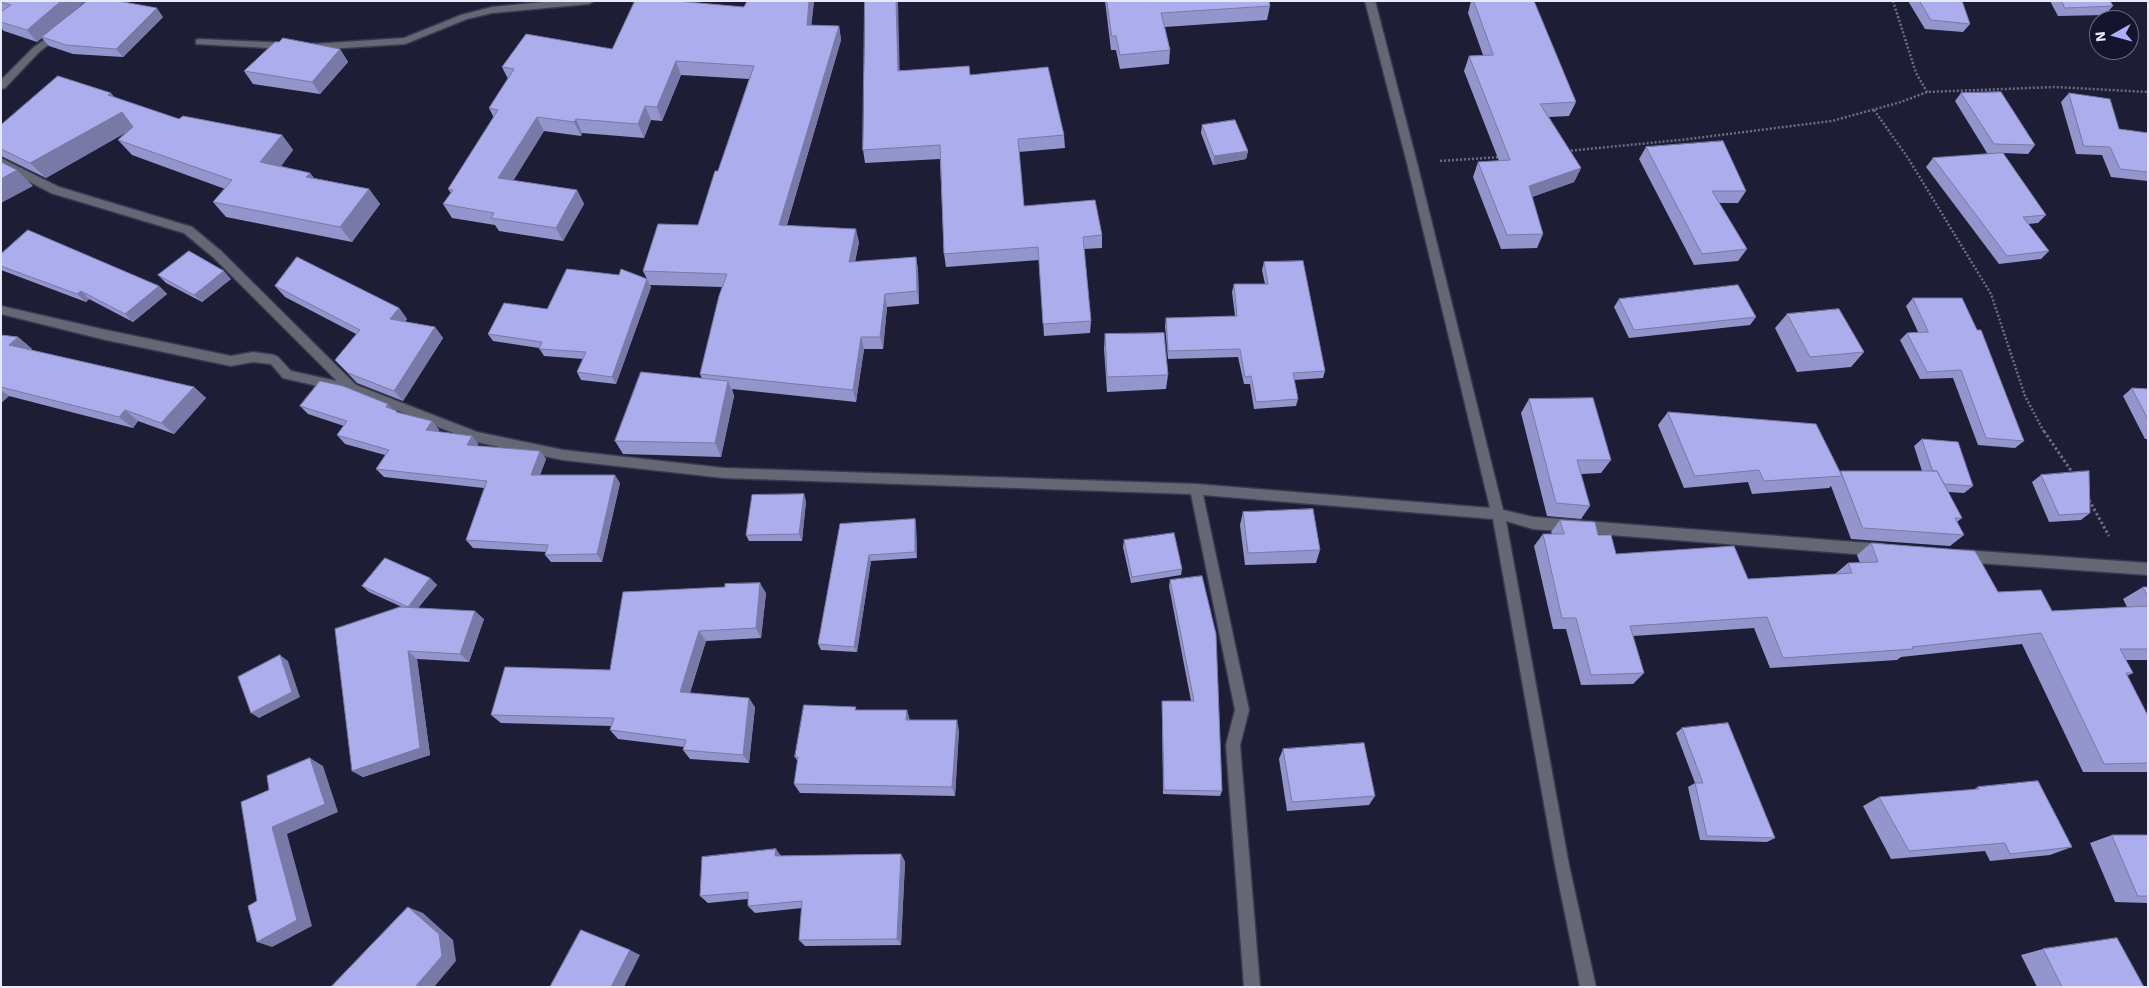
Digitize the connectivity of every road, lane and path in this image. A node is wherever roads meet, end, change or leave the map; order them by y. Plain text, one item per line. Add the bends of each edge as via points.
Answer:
1 (589, 1) edge
2 (1370, 1) edge
3 (1892, 1) edge
4 (66, 26) edge
5 (199, 42) dead end
6 (1, 86) edge
7 (1927, 92) junction
8 (2148, 92) edge
9 (1874, 110) junction
10 (1565, 151) edge
11 (1507, 156) edge
12 (1, 162) edge
13 (1412, 164) junction
14 (1, 310) edge
15 (352, 388) junction
16 (2078, 481) edge
17 (1196, 489) junction
18 (2088, 498) edge
19 (1498, 514) junction
20 (1897, 551) edge
21 (1947, 554) edge
22 (2126, 568) junction
23 (2148, 569) edge
24 (1252, 987) edge
25 (1588, 987) edge

1 - 5 street via 492,10 464,17 405,41 324,47
2 - 13 street
3 - 7 path via 1916,73
4 - 6 street via 36,50
7 - 8 path via 2055,87
7 - 9 path
9 - 10 path via 1832,121
9 - 16 path via 1908,158 1987,288 2025,396 2038,423
11 - 13 path
12 - 15 street via 55,190 188,230 218,254
13 - 19 street
14 - 15 street via 231,361 253,357 274,360 287,375
15 - 17 street via 476,437 563,455 724,473
17 - 19 street
17 - 24 street via 1242,710 1233,745
18 - 22 path
19 - 20 street via 1533,523
19 - 25 street via 1562,866
21 - 22 street
22 - 23 street

